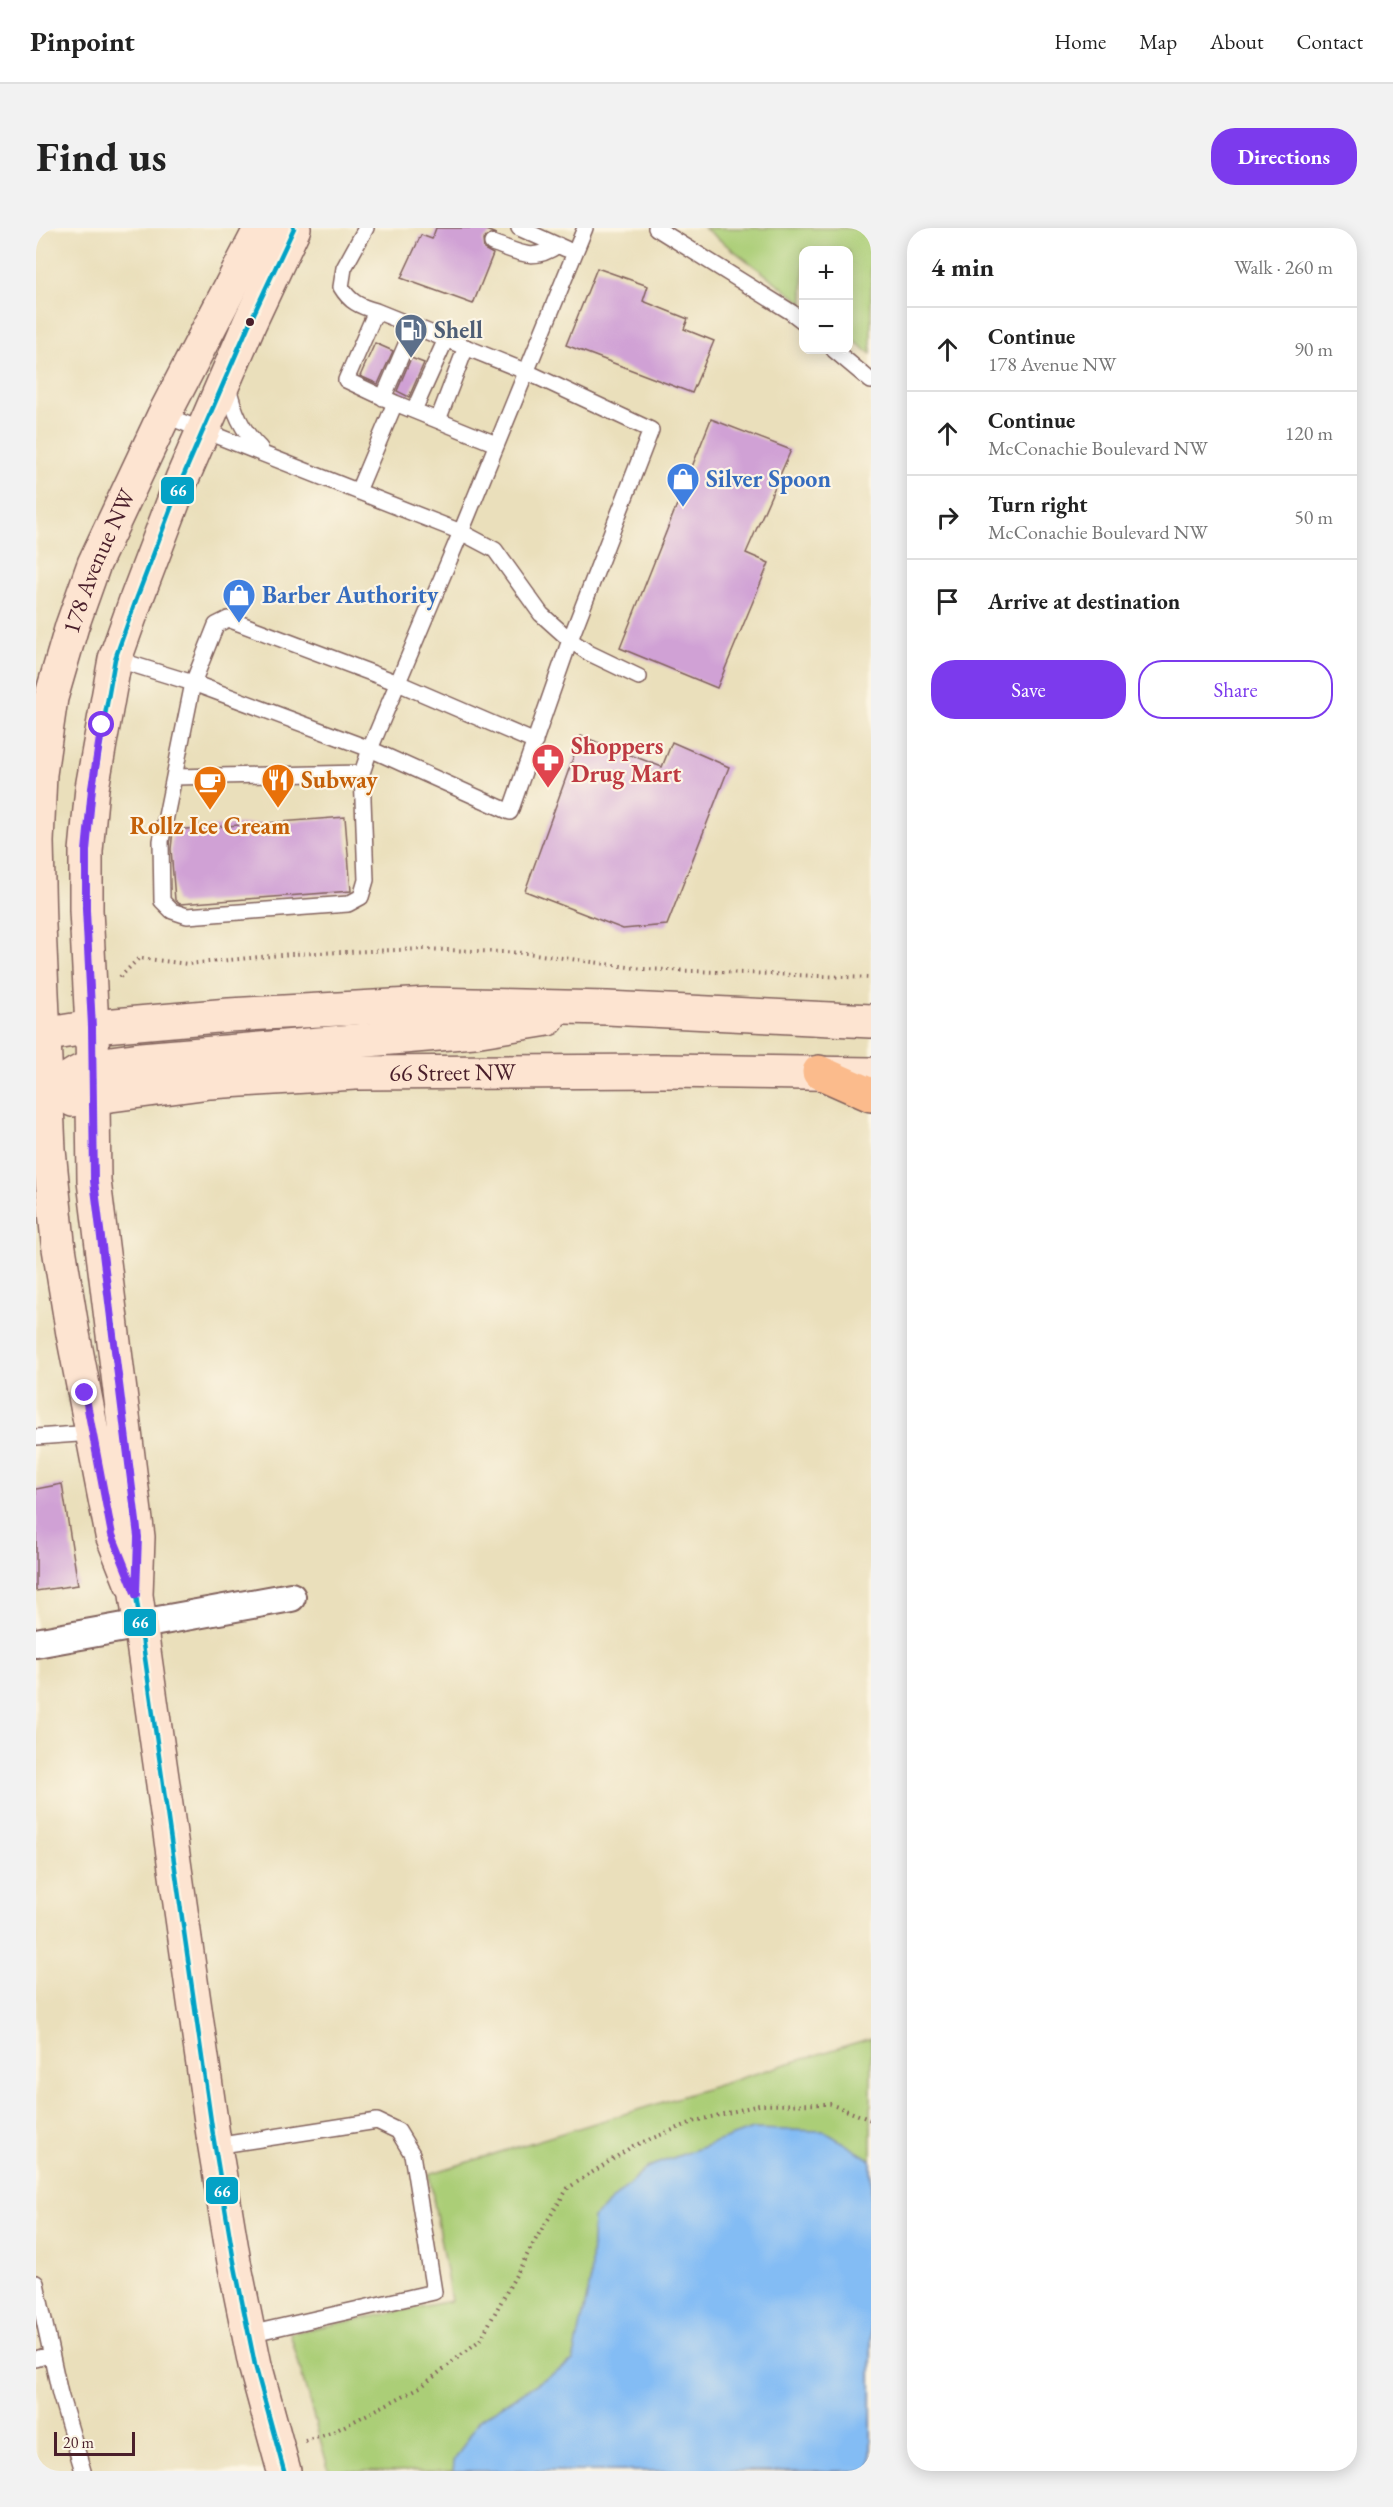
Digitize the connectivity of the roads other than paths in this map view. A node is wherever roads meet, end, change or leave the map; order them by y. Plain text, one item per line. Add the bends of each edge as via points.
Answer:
1 (261, 228) edge
2 (294, 228) edge
3 (366, 228) edge
4 (519, 228) edge
5 (585, 228) edge
6 (656, 228) edge
7 (492, 243) dead end
8 (558, 245) junction
9 (575, 253) junction
10 (376, 311) junction
11 (799, 318) edge
12 (414, 326) junction
13 (446, 339) junction
14 (466, 347) junction
15 (839, 354) edge
16 (527, 372) junction
17 (226, 376) junction
18 (871, 381) edge
19 (389, 401) junction
20 (414, 410) junction
21 (164, 415) junction
22 (438, 420) junction
23 (203, 429) junction
24 (495, 444) junction
25 (267, 454) junction
26 (358, 491) junction
27 (461, 532) junction
28 (570, 640) junction
29 (115, 659) junction
30 (639, 677) dead end
31 (193, 683) junction
32 (398, 683) junction
33 (535, 742) junction
34 (370, 749) junction
35 (362, 773) junction
36 (175, 777) junction
37 (607, 1008) junction
38 (871, 1021) edge
39 (92, 1027) junction
40 (40, 1048) edge
41 (819, 1072) junction
42 (871, 1074) edge
43 (93, 1081) junction
44 (871, 1095) edge
45 (42, 1106) edge
46 (92, 1433) junction
47 (36, 1437) edge
48 (291, 1597) dead end
49 (138, 1611) junction
50 (36, 1643) edge
51 (215, 2146) junction
52 (36, 2283) edge
53 (249, 2334) junction
54 (44, 2356) edge
55 (281, 2460) edge
56 (83, 2471) edge

1 - 21 street, 178 Avenue NW
2 - 17 street, 178 Avenue NW
3 - 10 lane via 344,268 341,287 348,300
4 - 8 lane
5 - 9 lane
6 - 11 lane
7 - 8 lane via 532,256 543,255
8 - 9 lane
9 - 16 lane
10 - 12 lane
10 - 19 lane via 346,380
12 - 13 lane
12 - 19 lane
13 - 14 lane
13 - 20 lane
14 - 16 lane
14 - 22 lane
15 - 18 lane
16 - 24 lane
16 - 28 lane via 651,430
17 - 23 street, 178 Avenue NW
17 - 25 lane via 239,421
19 - 20 lane
19 - 26 lane
20 - 22 lane
21 - 23 lane
21 - 40 street, 178 Avenue NW via 94,564 51,698 40,774 37,842
22 - 24 lane
23 - 25 lane
23 - 29 street, 178 Avenue NW
24 - 27 lane
25 - 26 lane
26 - 27 lane
27 - 28 lane via 495,550 541,614
27 - 32 lane
28 - 30 lane
28 - 33 lane
29 - 31 lane
29 - 39 street, 178 Avenue NW via 93,777 86,851
31 - 32 lane via 216,625 228,620
31 - 34 lane
31 - 36 lane
32 - 33 lane
32 - 34 lane
33 - 34 lane via 510,812
34 - 35 lane
35 - 36 lane
35 - 36 lane via 366,880 361,897 348,904 187,916 172,911 162,901 161,841
37 - 38 street
37 - 39 street via 429,1004
37 - 43 street via 474,1031 141,1059
39 - 40 street
39 - 43 street, 178 Avenue NW
40 - 45 street, 178 Avenue NW
41 - 42 street, 66 Street NW
41 - 43 street, 66 Street NW via 355,1073 210,1083
41 - 44 highway
43 - 45 street, 66 Street NW
43 - 49 street, 178 Avenue NW via 94,1181 138,1537
45 - 46 street, 178 Avenue NW via 58,1242
46 - 47 lane
46 - 49 street, 178 Avenue NW via 112,1535
48 - 49 street
49 - 50 street
49 - 51 street
51 - 53 street
51 - 53 lane via 377,2121 398,2131 411,2154 434,2292
52 - 54 lane
53 - 55 street
54 - 56 lane

